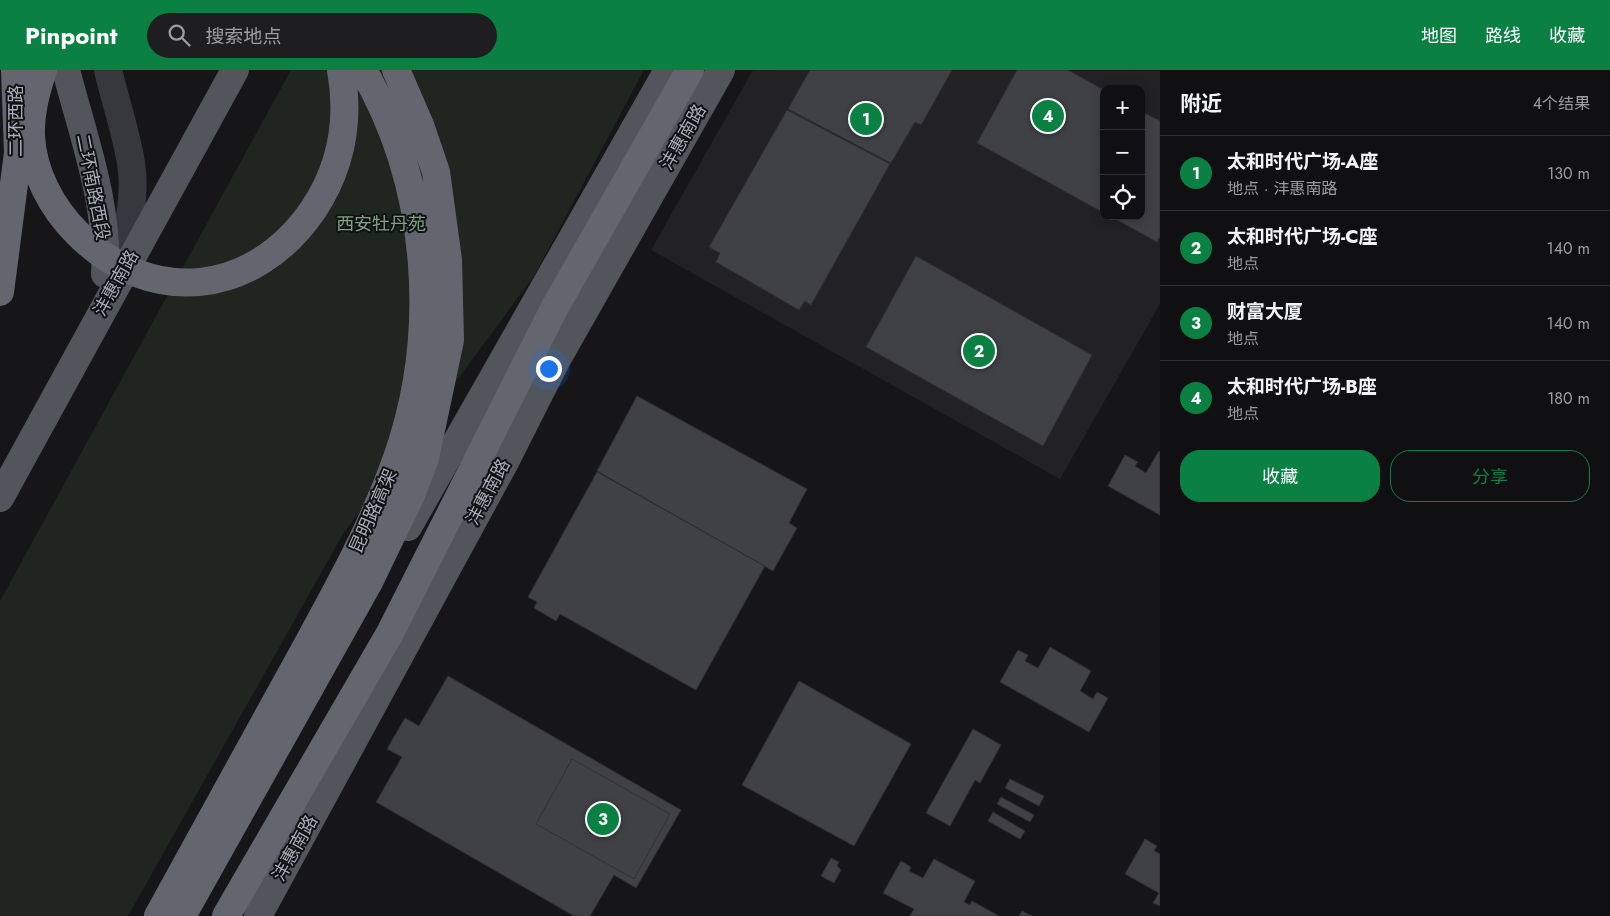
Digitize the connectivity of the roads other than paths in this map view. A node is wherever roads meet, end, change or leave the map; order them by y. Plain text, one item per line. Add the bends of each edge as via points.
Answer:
1 (15, 70) edge
2 (43, 70) edge
3 (66, 70) edge
4 (108, 70) edge
5 (235, 70) edge
6 (341, 70) edge
7 (363, 70) edge
8 (396, 70) edge
9 (668, 70) edge
10 (690, 70) edge
11 (721, 70) edge
12 (0, 292) edge
13 (104, 306) junction
14 (0, 498) edge
15 (371, 591) joint
16 (158, 916) edge
17 (182, 916) edge
18 (190, 916) edge
19 (226, 916) edge
20 (258, 916) edge

1 - 12 highway, 二环西路 via 18,152
2 - 6 highway via 32,111 31,137 41,181 53,204 86,242 115,264 153,279 198,283 227,278 269,257 290,239 319,201 340,154 345,121
3 - 13 main road, 二环南路西段 via 102,217 106,255
4 - 13 street via 131,163 132,199 122,255
5 - 13 main road, 沣惠南路
7 - 16 highway, 昆明路高架 via 396,139 418,224 423,310 411,408 394,466 340,583
8 - 17 highway, 昆明路高架 via 436,172 448,260 450,340 425,458 369,582
9 - 15 main road
10 - 19 highway via 555,306 390,634
11 - 20 main road, 沣惠南路 via 556,361 484,501
13 - 14 main road, 沣惠南路
15 - 18 highway

